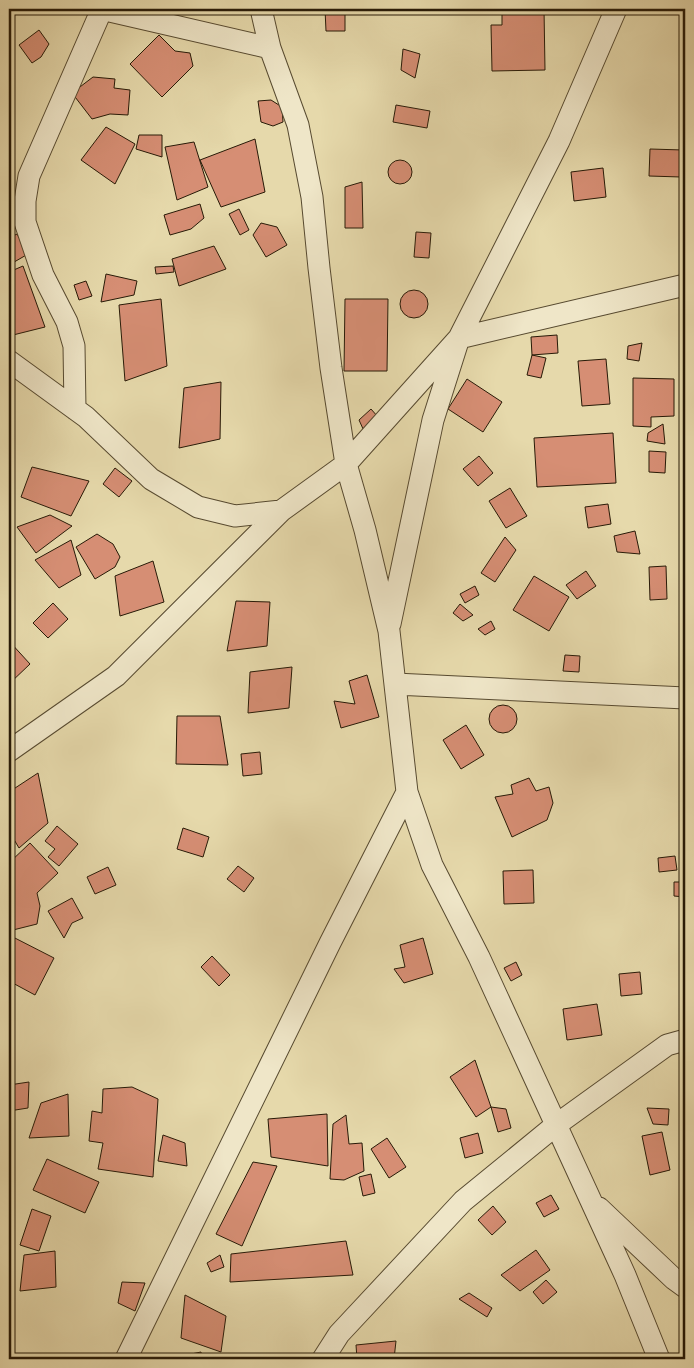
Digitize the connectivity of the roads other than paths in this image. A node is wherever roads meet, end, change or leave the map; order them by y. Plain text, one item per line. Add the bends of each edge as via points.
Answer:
1 (102, 9) edge
2 (261, 9) edge
3 (616, 9) edge
4 (270, 48) junction
5 (685, 285) edge
6 (458, 338) junction
7 (9, 361) edge
8 (75, 409) junction
9 (346, 464) junction
10 (281, 512) junction
11 (389, 631) junction
12 (395, 684) junction
13 (685, 698) edge
14 (9, 751) edge
15 (407, 792) junction
16 (685, 1040) edge
17 (556, 1125) junction
18 (591, 1201) junction
19 (685, 1288) edge
20 (126, 1359) edge
21 (323, 1359) edge
22 (660, 1359) edge

1 - 4 street
1 - 8 street via 29,176 25,201 25,222 43,275 67,322 74,346
2 - 4 street
3 - 6 street via 559,141
4 - 9 street via 298,125 312,197 331,368
5 - 6 street
6 - 9 street
6 - 11 street via 433,420
7 - 8 street
8 - 10 street via 151,479 198,507 235,516
9 - 10 street
9 - 11 street
10 - 14 street via 116,676
11 - 12 street
12 - 13 street
12 - 15 street
15 - 17 street via 432,865 479,957
15 - 20 street
16 - 17 street via 667,1045
17 - 18 street
17 - 21 street via 463,1201 338,1334
18 - 19 street
18 - 22 street

